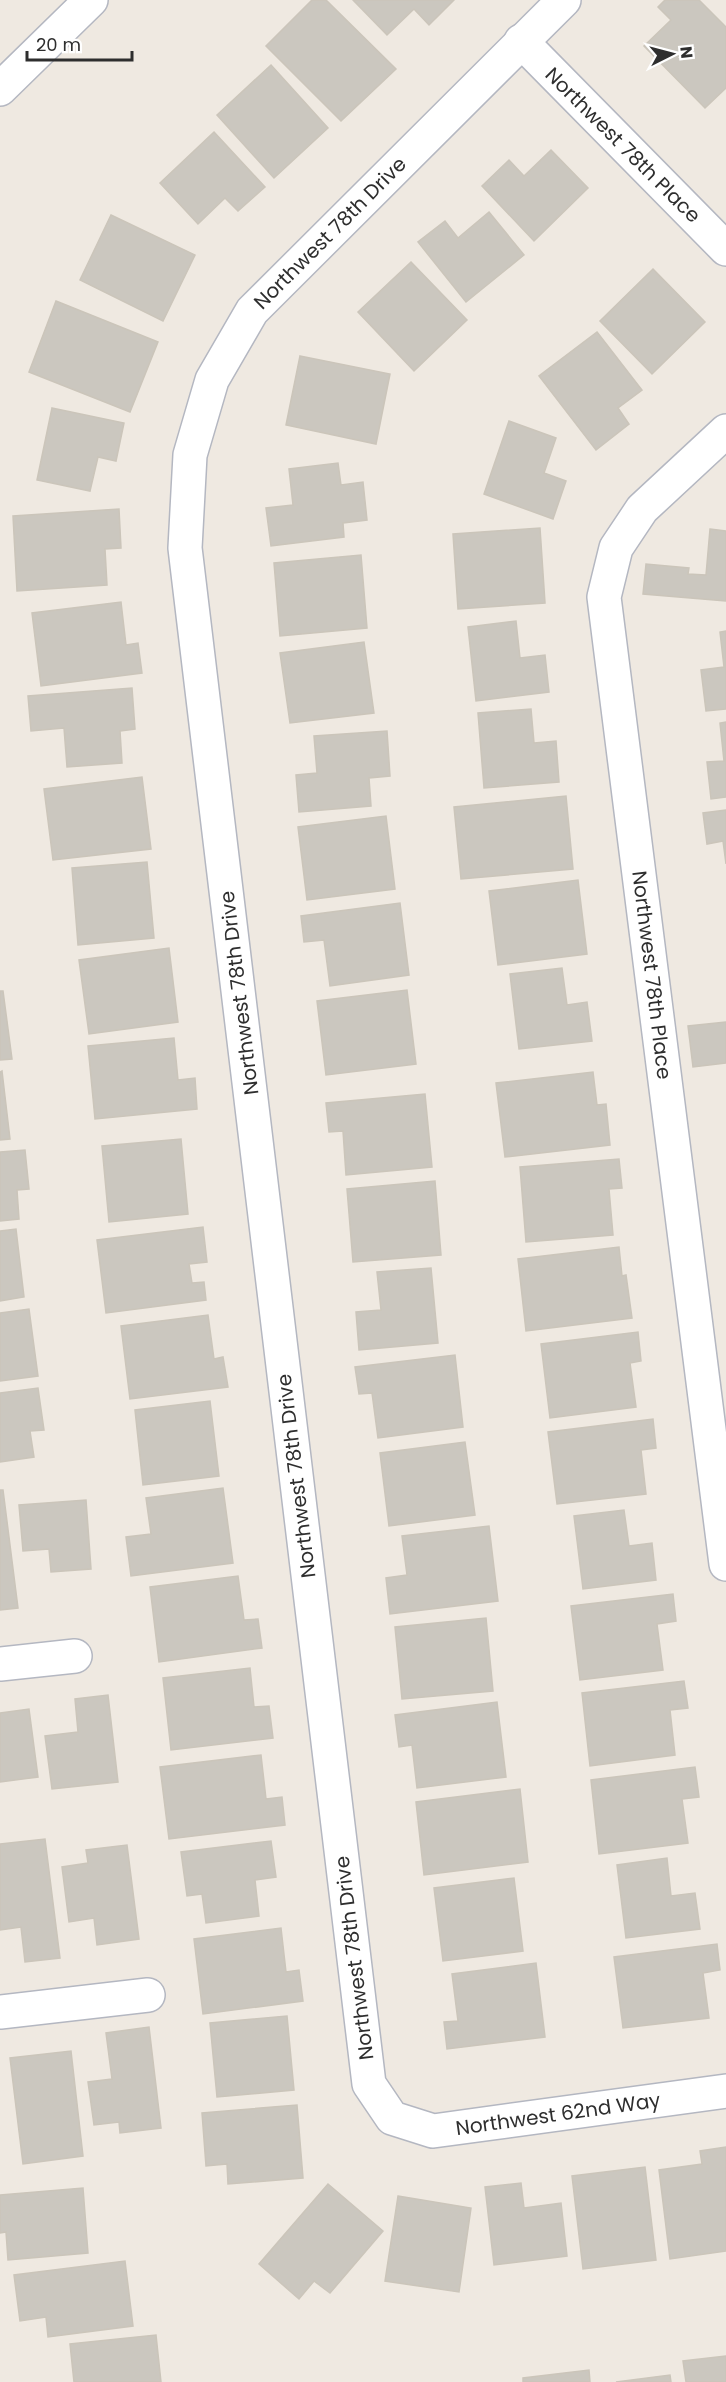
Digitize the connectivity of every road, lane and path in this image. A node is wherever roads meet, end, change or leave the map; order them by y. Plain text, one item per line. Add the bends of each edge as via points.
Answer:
1 (91, 0) edge
2 (564, 0) edge
3 (520, 41) junction
4 (0, 89) edge
5 (726, 249) edge
6 (726, 431) edge
7 (726, 1564) edge
8 (75, 1656) dead end
9 (0, 1664) edge
10 (148, 1995) dead end
11 (0, 2012) edge
12 (726, 2091) edge
13 (392, 2118) joint

1 - 4 street
2 - 3 street, Northwest 78th Drive
3 - 5 street, Northwest 78th Place
3 - 13 street, Northwest 78th Drive via 252,311 212,380 189,455 185,548 369,2084
6 - 7 street, Northwest 78th Place via 642,509 616,548 604,597
8 - 9 street
10 - 11 street
12 - 13 street, Northwest 62nd Way via 433,2131

